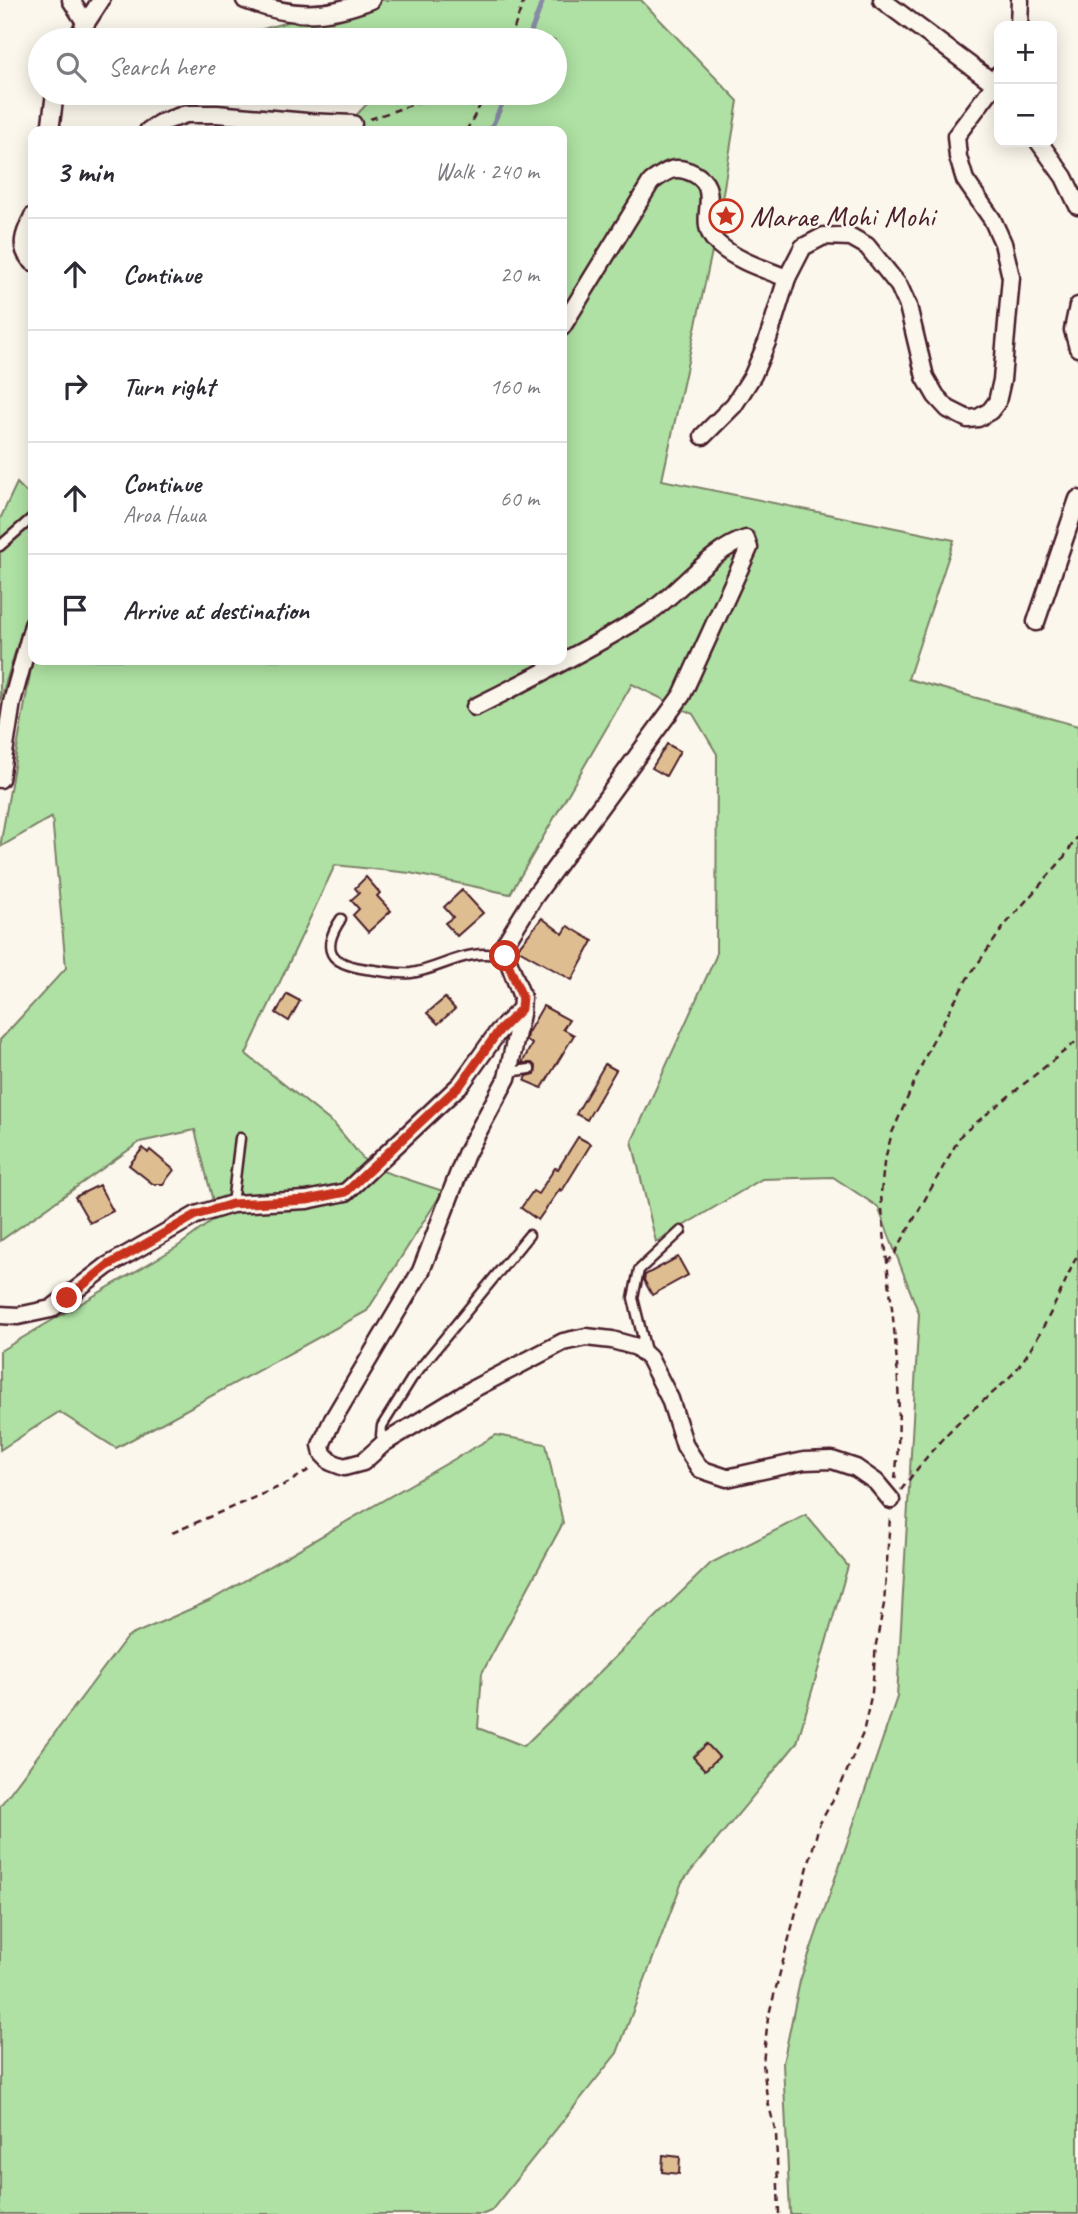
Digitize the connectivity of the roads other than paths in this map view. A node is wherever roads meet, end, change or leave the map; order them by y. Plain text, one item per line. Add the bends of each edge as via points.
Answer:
1 (71, 0) edge
2 (101, 0) edge
3 (245, 0) edge
4 (371, 0) edge
5 (882, 0) edge
6 (1020, 0) edge
7 (1019, 21) edge
8 (85, 22) junction
9 (82, 28) edge
10 (994, 79) edge
11 (996, 84) edge
12 (53, 105) edge
13 (353, 124) road end
14 (51, 126) edge
15 (156, 126) edge
16 (1043, 147) edge
17 (1078, 206) edge
18 (28, 226) edge
19 (28, 258) edge
20 (787, 278) junction
21 (1078, 306) edge
22 (567, 319) edge
23 (1078, 348) edge
24 (703, 436) dead end
25 (1078, 499) edge
26 (28, 521) edge
27 (0, 546) edge
28 (1036, 622) dead end
29 (28, 643) edge
30 (567, 657) edge
31 (552, 665) edge
32 (475, 707) dead end
33 (0, 779) edge
34 (341, 919) dead end
35 (505, 956) junction
36 (521, 1009) junction
37 (530, 1069) dead end
38 (509, 1072) junction
39 (240, 1138) dead end
40 (232, 1204) junction
41 (681, 1231) dead end
42 (529, 1235) dead end
43 (0, 1315) edge
44 (647, 1356) junction
45 (384, 1443) junction
46 (891, 1502) road end

1 - 8 street
2 - 8 street
3 - 4 street via 312,15 342,11
5 - 10 street
6 - 7 street
8 - 9 street
11 - 20 street via 956,136 965,180 998,231 1011,277 1002,380 998,402 990,411 968,419 947,409 936,397 925,377 899,286 867,246 851,237 824,236 803,247
12 - 14 street
13 - 15 street via 186,114
16 - 17 street
18 - 19 street via 23,235
20 - 22 street via 743,260 717,243 708,228 707,188 701,178 675,169 651,182
20 - 24 street via 753,375 734,405
21 - 23 street via 1073,330
25 - 28 street
26 - 27 lane
29 - 33 street via 12,702
30 - 35 street via 649,612 722,552 746,539 749,548 682,695 509,934 503,947
31 - 32 street
34 - 35 lane via 329,944 340,963 351,967 412,972 471,955
35 - 36 street via 522,997
36 - 38 street
36 - 40 street via 498,1032 461,1084 346,1192 307,1200
37 - 38 lane
38 - 45 street via 466,1154 421,1271 321,1445 326,1458 344,1467 363,1462
39 - 40 lane
40 - 43 street via 196,1215 107,1266 51,1309
41 - 44 lane via 639,1270 633,1298
42 - 45 lane via 412,1378 382,1426
44 - 45 street via 637,1347 612,1340 586,1337 563,1342
44 - 46 street via 670,1399 685,1446 700,1469 727,1478 804,1461 832,1460 856,1468 876,1482

